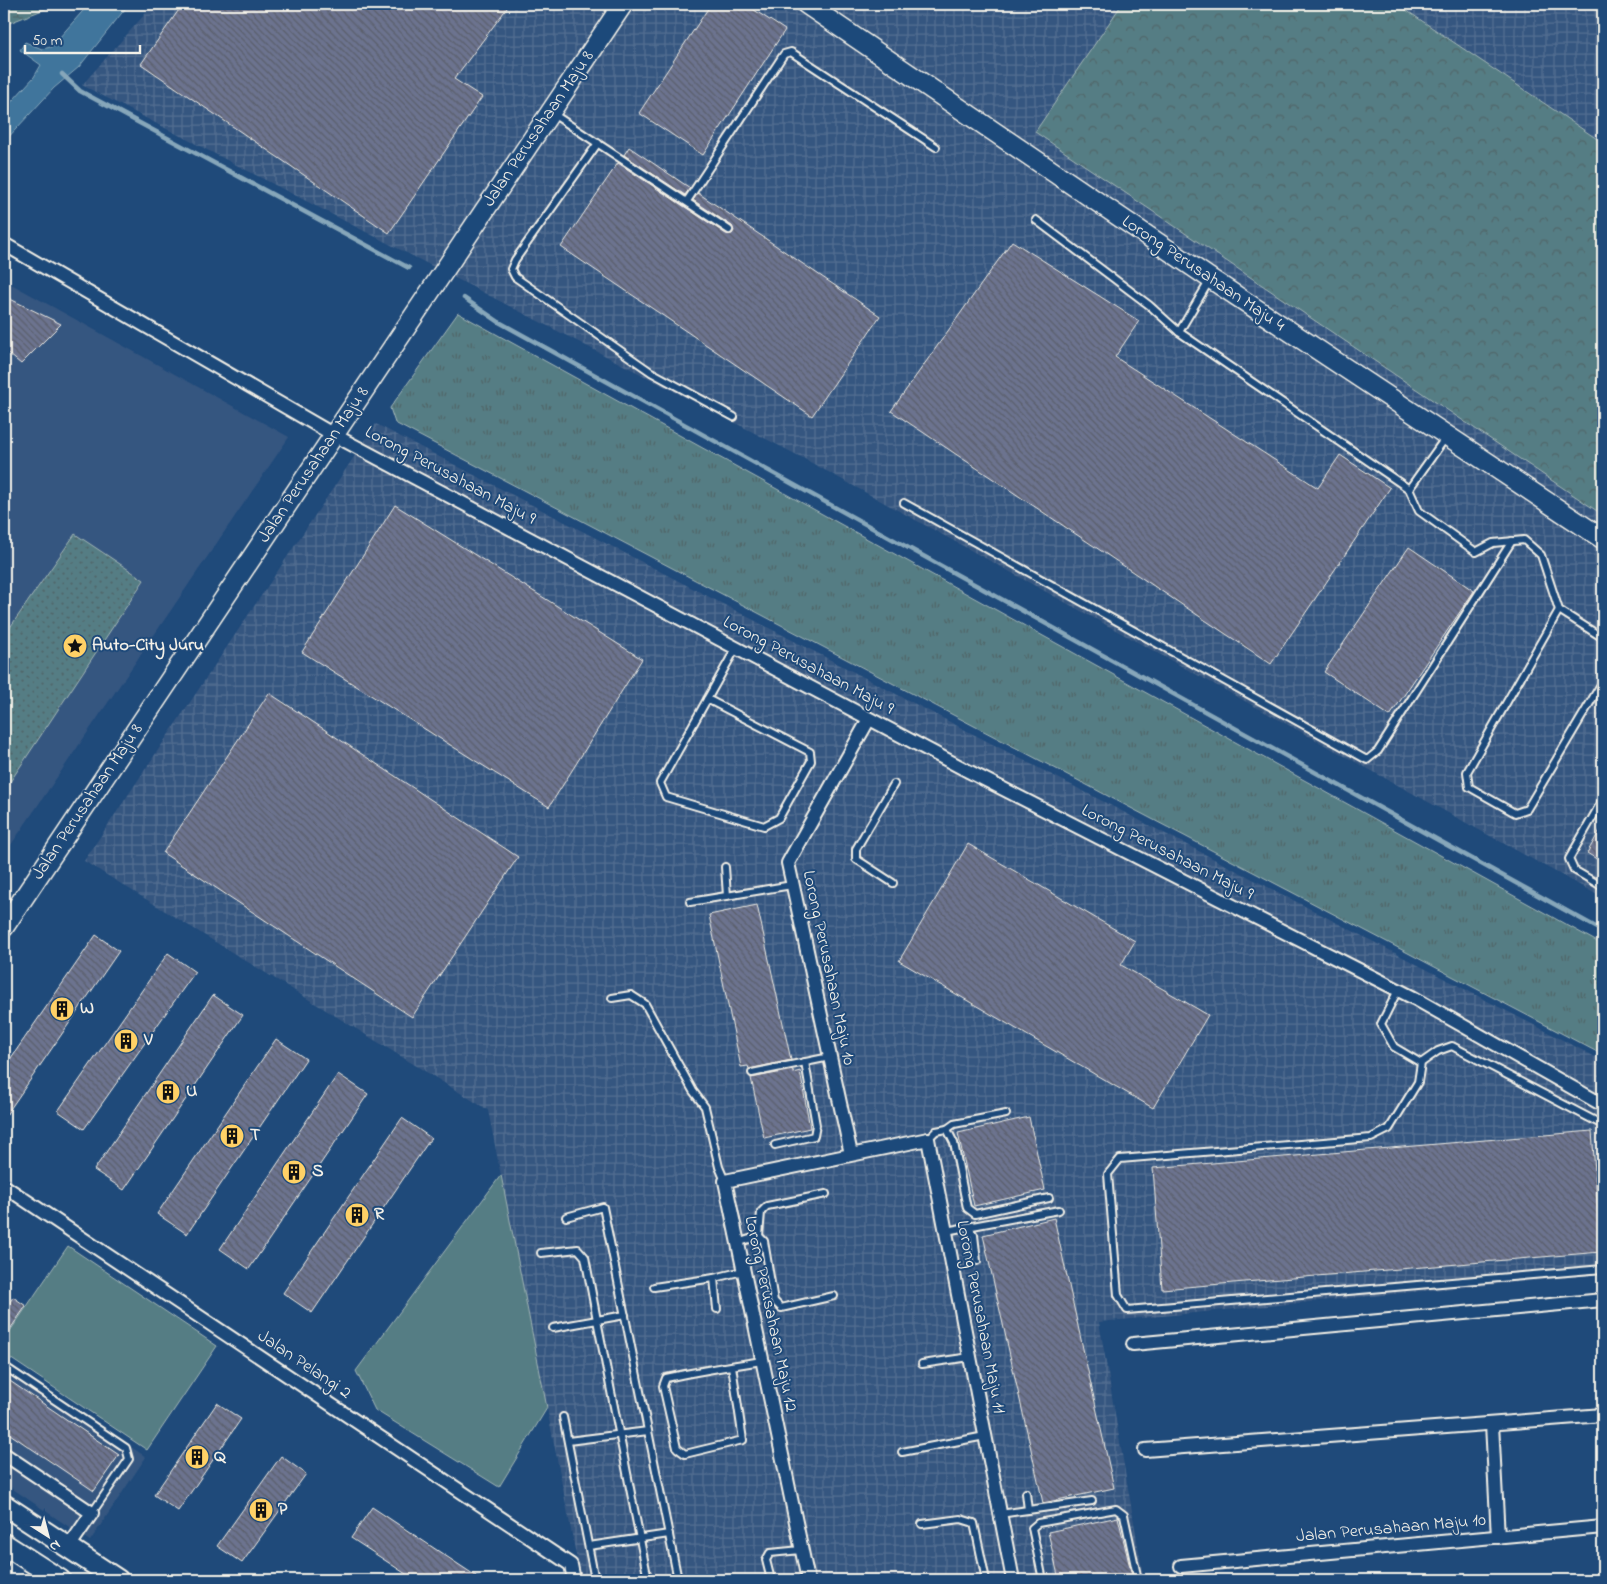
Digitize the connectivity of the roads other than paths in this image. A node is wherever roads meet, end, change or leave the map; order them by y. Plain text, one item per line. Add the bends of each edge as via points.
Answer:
1 (623, 4) edge
2 (806, 4) edge
3 (550, 112) junction
4 (598, 143) junction
5 (936, 148) dead end
6 (687, 201) junction
7 (1036, 220) dead end
8 (729, 230) dead end
9 (4, 244) edge
10 (1211, 279) junction
11 (1179, 332) junction
12 (734, 417) dead end
13 (334, 435) junction
14 (1446, 436) junction
15 (1409, 489) junction
16 (904, 503) dead end
17 (1603, 539) edge
18 (1512, 541) junction
19 (1559, 610) junction
20 (1603, 638) edge
21 (736, 648) junction
22 (1603, 681) edge
23 (707, 699) junction
24 (869, 719) junction
25 (894, 784) dead end
26 (1603, 799) edge
27 (725, 867) dead end
28 (893, 883) dead end
29 (792, 885) junction
30 (1603, 887) edge
31 (727, 896) junction
32 (690, 902) dead end
33 (4, 927) edge
34 (1398, 990) junction
35 (612, 998) dead end
36 (830, 1057) junction
37 (805, 1062) junction
38 (1420, 1063) junction
39 (752, 1073) dead end
40 (1603, 1105) edge
41 (1006, 1114) dead end
42 (1603, 1125) edge
43 (947, 1129) junction
44 (928, 1139) junction
45 (775, 1145) dead end
46 (851, 1154) junction
47 (725, 1181) junction
48 (4, 1186) edge
49 (826, 1194) dead end
50 (1049, 1198) dead end
51 (1059, 1210) dead end
52 (566, 1217) dead end
53 (967, 1228) junction
54 (946, 1231) junction
55 (759, 1236) junction
56 (737, 1243) junction
57 (540, 1253) dead end
58 (977, 1261) dead end
59 (1603, 1269) edge
60 (743, 1270) junction
61 (714, 1278) junction
62 (654, 1287) dead end
63 (834, 1296) dead end
64 (1603, 1300) edge
65 (717, 1309) dead end
66 (625, 1315) junction
67 (597, 1320) junction
68 (553, 1328) dead end
69 (1134, 1344) dead end
70 (970, 1357) junction
71 (762, 1360) junction
72 (922, 1364) dead end
73 (4, 1366) edge
74 (732, 1366) junction
75 (1603, 1415) edge
76 (563, 1417) dead end
77 (1492, 1424) junction
78 (648, 1431) junction
79 (618, 1434) junction
80 (985, 1436) junction
81 (568, 1441) junction
82 (1145, 1450) dead end
83 (902, 1452) dead end
84 (4, 1454) edge
85 (1026, 1493) dead end
86 (1092, 1502) dead end
87 (4, 1505) edge
88 (1028, 1510) junction
89 (92, 1513) junction
90 (1000, 1514) junction
91 (922, 1524) dead end
92 (1603, 1527) edge
93 (669, 1534) junction
94 (1498, 1537) junction
95 (639, 1539) junction
96 (588, 1546) junction
97 (68, 1548) junction
98 (801, 1550) junction
99 (6, 1552) edge
100 (1181, 1566) dead end
101 (1042, 1579) edge
102 (60, 1580) edge
103 (118, 1580) edge
104 (574, 1580) edge
105 (595, 1580) edge
106 (648, 1580) edge
107 (678, 1580) edge
108 (771, 1580) edge
109 (808, 1580) edge
110 (986, 1580) edge
111 (1012, 1580) edge
112 (1032, 1580) edge
113 (1138, 1580) edge

1 - 3 street, Jalan Perusahaan Maju 8
2 - 10 street, Lorong Perusahaan Maju 4
3 - 4 lane
3 - 13 street, Jalan Perusahaan Maju 8
4 - 6 lane
4 - 12 lane via 515,260 511,269 514,277 651,372
5 - 6 lane via 788,52
6 - 8 lane
7 - 11 lane via 1149,305
9 - 13 street, Lorong Perusahaan Maju 9
10 - 11 lane
10 - 14 street, Lorong Perusahaan Maju 4
11 - 15 lane
13 - 21 street, Lorong Perusahaan Maju 9
13 - 33 street, Jalan Perusahaan Maju 8
14 - 15 lane
14 - 17 street, Lorong Perusahaan Maju 4
15 - 18 lane via 1419,511 1476,552 1493,543
16 - 18 lane via 1366,760 1378,751
18 - 19 lane via 1524,540 1541,555
19 - 20 lane
19 - 22 lane via 1467,772 1469,787 1515,813 1527,810
21 - 23 lane
21 - 24 street, Lorong Perusahaan Maju 9
23 - 23 lane via 660,783 666,797 764,826 779,818 811,761 810,752
24 - 29 street, Lorong Perusahaan Maju 10 via 788,863
24 - 34 street, Lorong Perusahaan Maju 9
25 - 28 lane via 856,849 856,860
26 - 30 lane via 1569,859 1574,870
27 - 31 lane
29 - 31 lane
29 - 36 street, Lorong Perusahaan Maju 10
31 - 32 lane
34 - 38 lane via 1381,1024 1394,1047
34 - 40 street, Lorong Perusahaan Maju 9
35 - 47 lane via 631,995 646,1004 705,1107
36 - 37 lane
36 - 46 street, Lorong Perusahaan Maju 10
37 - 39 lane
37 - 45 lane via 816,1126 814,1136
38 - 42 lane via 1452,1046
38 - 59 lane via 1418,1082 1389,1129 1371,1138 1120,1159 1108,1174 1118,1295 1127,1310
41 - 43 lane via 954,1124
43 - 44 lane via 936,1131
43 - 50 lane via 954,1143 967,1208 975,1214
44 - 46 street
44 - 54 street, Lorong Perusahaan Maju 11
46 - 47 street
47 - 56 street, Lorong Perusahaan Maju 12
48 - 104 street, Jalan Pelangi 2 via 571,1565
49 - 55 lane via 766,1206 760,1212
51 - 53 lane
52 - 66 lane via 603,1207
53 - 54 lane
53 - 58 lane via 974,1235
54 - 70 street, Lorong Perusahaan Maju 11
55 - 56 lane
55 - 63 lane via 764,1241 774,1301 780,1308
56 - 60 street, Lorong Perusahaan Maju 12
57 - 67 lane via 578,1249 585,1257
60 - 61 lane
60 - 71 street, Lorong Perusahaan Maju 12
61 - 62 lane
61 - 65 lane
64 - 69 street
66 - 67 lane
66 - 78 lane
67 - 68 lane
67 - 79 lane
70 - 72 lane
70 - 80 street, Lorong Perusahaan Maju 11
71 - 74 lane
71 - 98 street, Lorong Perusahaan Maju 12
73 - 89 lane via 126,1448 129,1459
74 - 74 lane via 743,1440 685,1454 677,1448 663,1386 666,1378
75 - 77 street
76 - 81 lane
77 - 82 street
77 - 94 street
78 - 79 lane
78 - 93 lane
79 - 81 lane
79 - 95 lane
80 - 83 lane
80 - 90 street, Lorong Perusahaan Maju 11
81 - 96 lane
84 - 89 street
85 - 88 lane
86 - 88 lane
87 - 97 main road
88 - 90 lane
89 - 97 street
90 - 111 street, Lorong Perusahaan Maju 11
91 - 110 lane via 961,1519 974,1523
92 - 94 street, Jalan Perusahaan Maju 10
93 - 95 lane
93 - 107 lane
94 - 100 street, Jalan Perusahaan Maju 10
95 - 96 lane
95 - 106 lane
96 - 105 lane
97 - 103 main road
98 - 108 lane via 770,1554 766,1560
98 - 109 street, Lorong Perusahaan Maju 12
99 - 102 main road
101 - 112 lane
101 - 113 lane via 1032,1528 1038,1523 1116,1509 1124,1515

